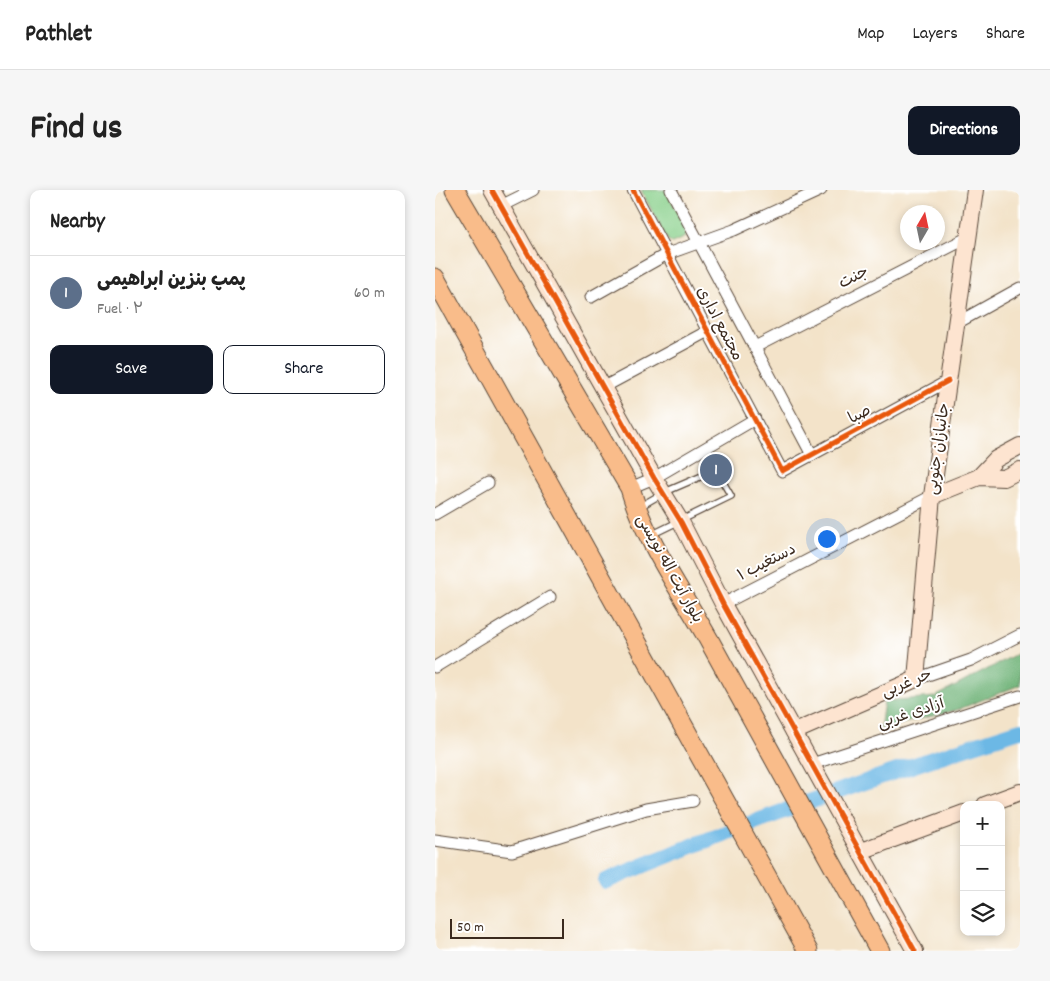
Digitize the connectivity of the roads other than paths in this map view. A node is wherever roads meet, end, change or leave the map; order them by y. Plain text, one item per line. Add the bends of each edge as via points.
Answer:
1 (455, 190) edge
2 (492, 190) edge
3 (533, 190) edge
4 (633, 190) edge
5 (671, 190) edge
6 (821, 190) edge
7 (975, 190) edge
8 (501, 206) junction
9 (969, 237) junction
10 (700, 243) junction
11 (667, 254) junction
12 (435, 278) edge
13 (1020, 288) edge
14 (591, 297) dead end
15 (957, 323) junction
16 (708, 331) junction
17 (755, 347) junction
18 (949, 381) junction
19 (603, 388) junction
20 (755, 419) junction
21 (1020, 446) edge
22 (812, 455) junction
23 (1020, 470) edge
24 (782, 471) joint
25 (654, 478) junction
26 (979, 478) junction
27 (488, 484) dead end
28 (629, 488) junction
29 (663, 494) junction
30 (932, 496) junction
31 (636, 509) junction
32 (435, 514) edge
33 (681, 522) junction
34 (649, 536) junction
35 (550, 597) dead end
36 (723, 604) junction
37 (1020, 634) edge
38 (435, 667) edge
39 (915, 679) junction
40 (1020, 696) edge
41 (794, 732) junction
42 (812, 764) junction
43 (1020, 792) edge
44 (693, 801) dead end
45 (996, 801) edge
46 (960, 814) edge
47 (436, 838) edge
48 (861, 850) junction
49 (808, 951) edge
50 (880, 951) edge
51 (915, 951) edge

1 - 28 main road, بلوار آیت اله نویسی
2 - 8 street
3 - 8 street
4 - 11 street, مجتمع اداری
5 - 10 street, مجتمع اداری
6 - 10 street
7 - 9 street, جانبازان جنوبی
8 - 19 street
9 - 15 street, جانبازان جنوبی
9 - 17 street, جنت
10 - 11 street
10 - 17 street, مجتمع اداری
11 - 14 street
11 - 16 street, مجتمع اداری
12 - 49 main road
13 - 15 street
15 - 18 street, جانبازان جنوبی
16 - 19 street
16 - 20 street, مجتمع اداری
17 - 22 street, مجتمع اداری
18 - 22 street, صبا
18 - 30 street, جانبازان جنوبی
19 - 25 street
20 - 24 street, مجتمع اداری
20 - 25 street
21 - 26 street via 995,459
22 - 24 street, صبا
23 - 26 street via 1004,478
25 - 28 street
25 - 29 street
26 - 30 street
27 - 32 street
28 - 31 main road, بلوار آیت اله نویسی
29 - 31 lane
29 - 33 street
29 - 33 lane via 716,470 731,496
30 - 36 street, دستغیب ۱
30 - 39 street, جانبازان جنوبی
31 - 34 main road, بلوار آیت اله نویسی
33 - 34 lane
33 - 36 street
34 - 50 main road, بلوار آیت اله نویسی
35 - 38 street
36 - 41 street
37 - 39 street, حر غربی via 971,660
39 - 41 street, حر غربی
40 - 42 street, آزادی غربی
41 - 42 street
42 - 48 street
43 - 45 street
44 - 47 street via 646,808 512,851
46 - 48 street
48 - 51 street

